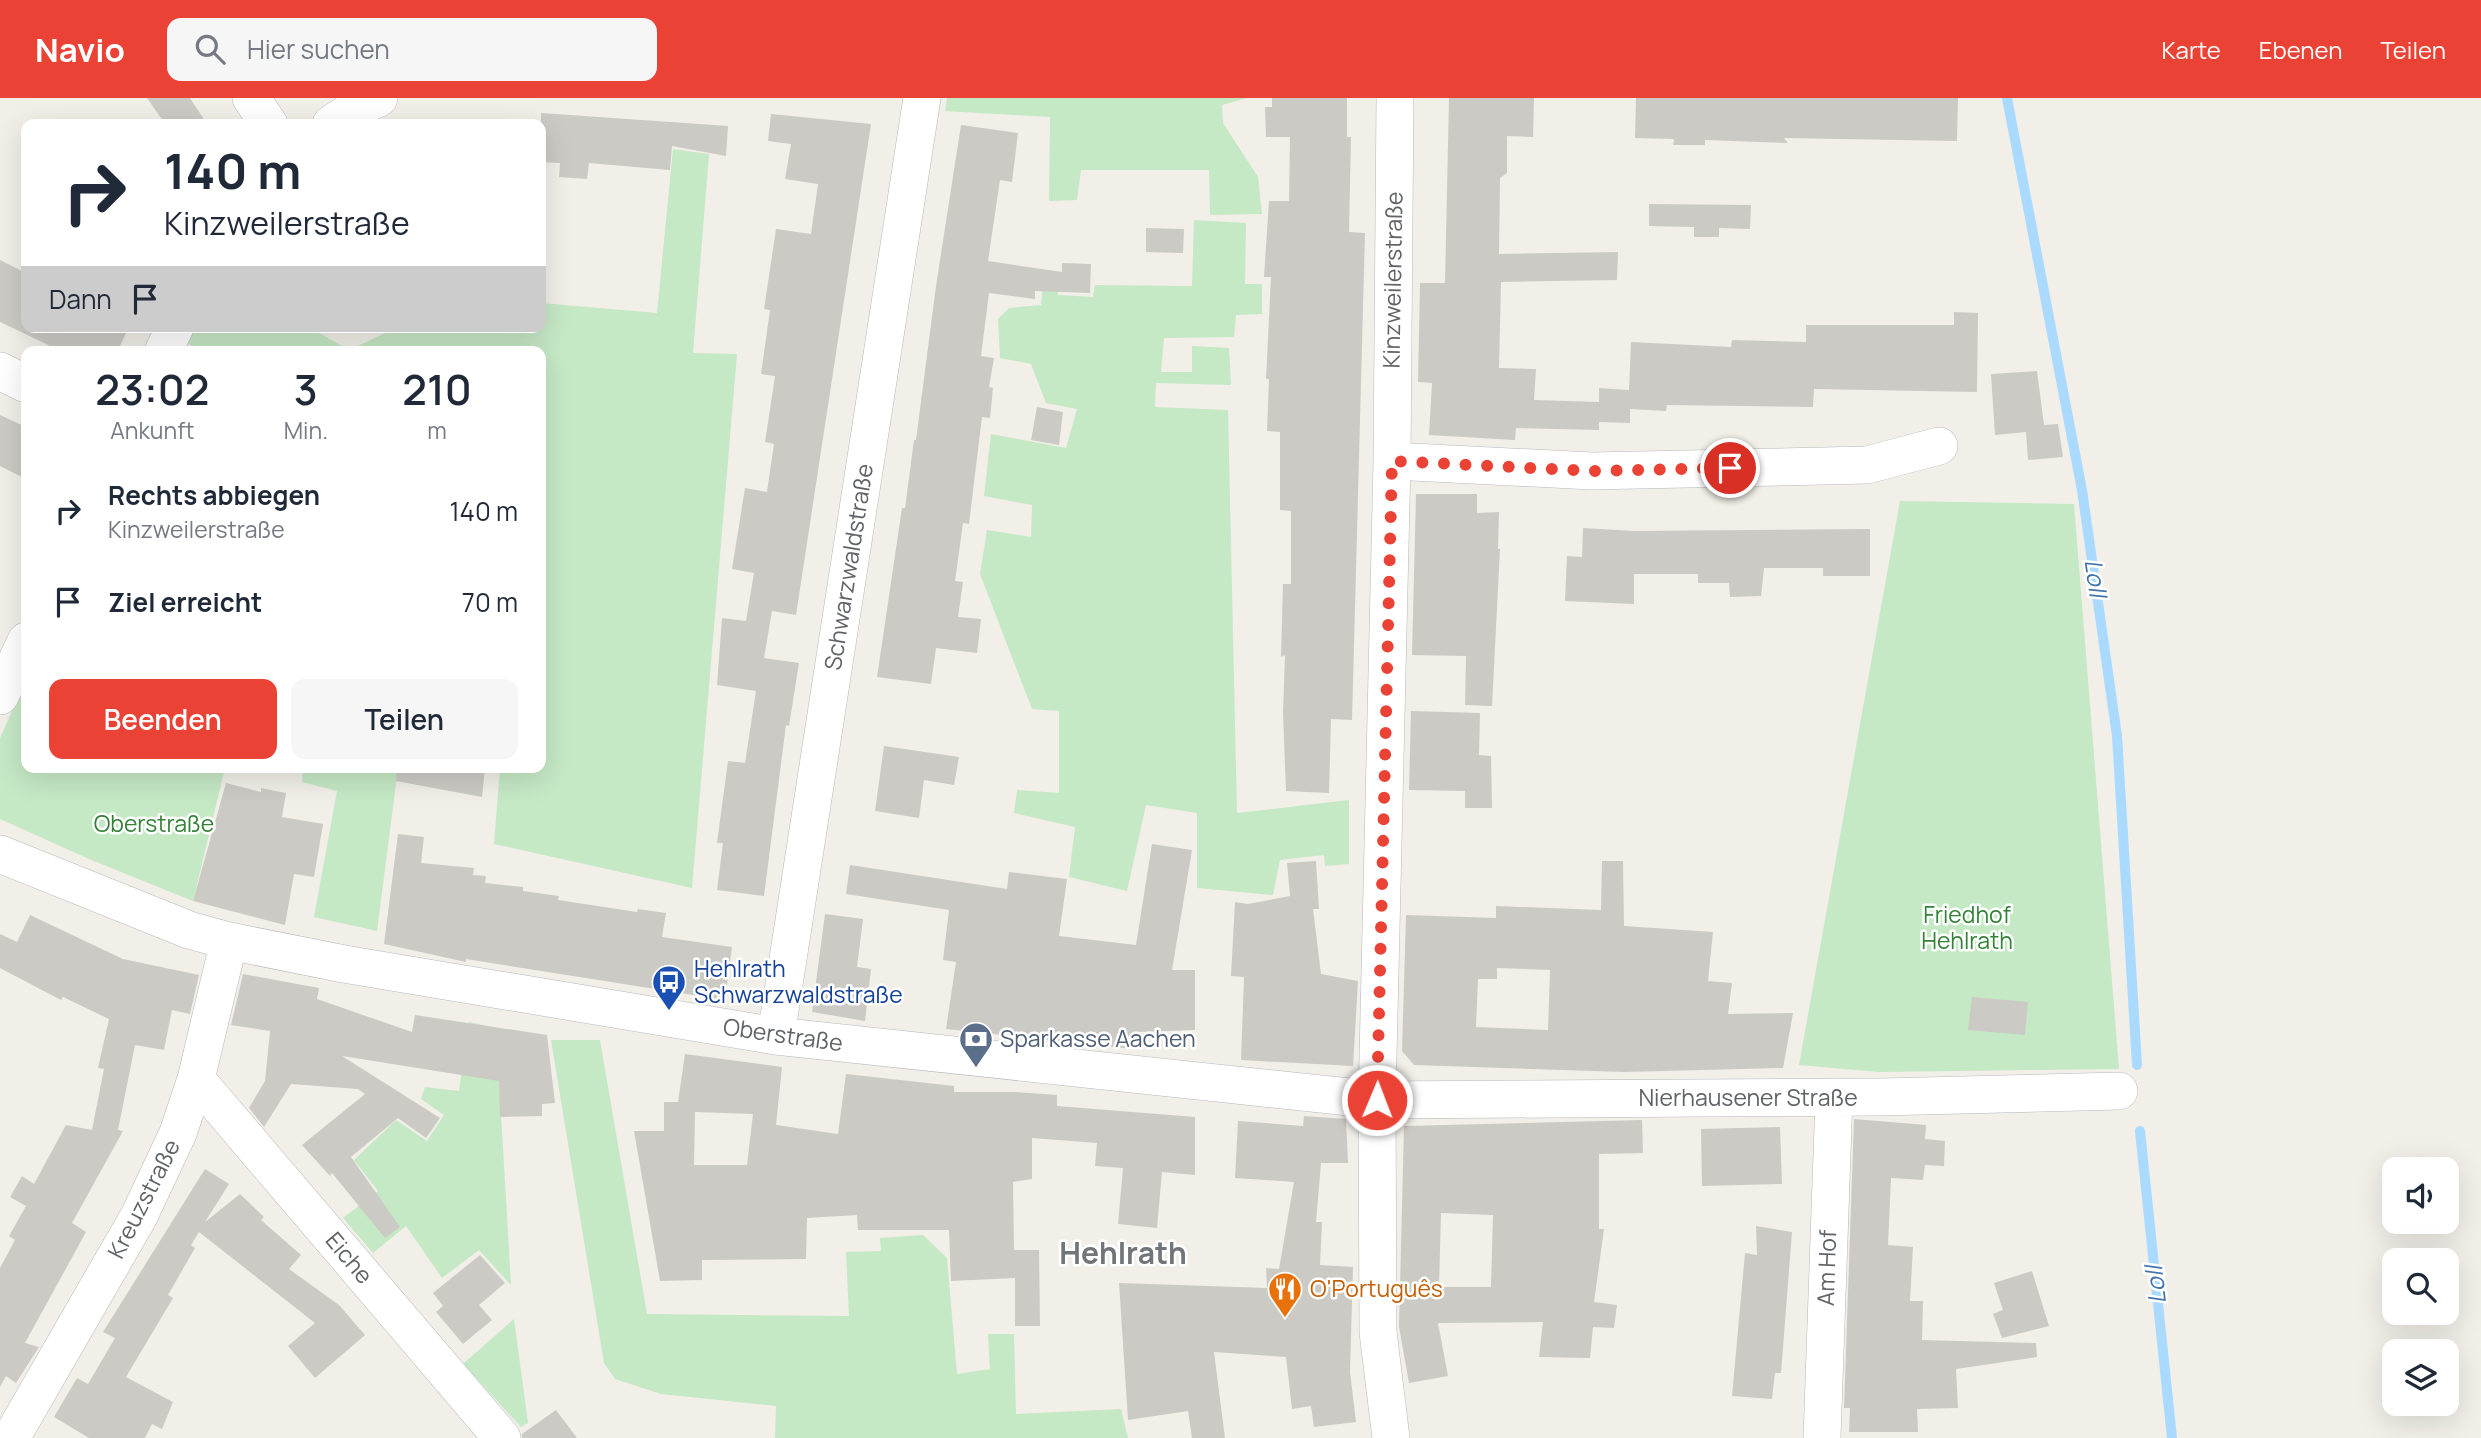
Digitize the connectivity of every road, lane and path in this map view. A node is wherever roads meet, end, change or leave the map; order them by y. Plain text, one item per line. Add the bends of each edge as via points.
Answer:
1 (251, 98) edge
2 (379, 98) edge
3 (922, 98) edge
4 (1395, 98) edge
5 (266, 119) edge
6 (338, 119) edge
7 (0, 371) edge
8 (21, 382) edge
9 (1939, 446) dead end
10 (1392, 461) junction
11 (21, 652) edge
12 (0, 696) edge
13 (0, 854) edge
14 (229, 940) junction
15 (776, 1036) junction
16 (195, 1079) junction
17 (2119, 1091) dead end
18 (1834, 1097) junction
19 (1377, 1100) junction
20 (11, 1438) edge
21 (502, 1438) edge
22 (1391, 1438) edge
23 (1822, 1438) edge

1 - 5 street
2 - 6 street
3 - 15 street, Schwarzwaldstraße
4 - 10 street, Kinzweilerstraße
7 - 8 street
9 - 10 street via 1867,466 1592,471
10 - 19 street, Kinzweilerstraße
11 - 12 street
13 - 14 street, Oberstraße via 189,930
14 - 15 street, Oberstraße via 344,964
14 - 16 street, Kreuzstraße
15 - 19 street, Oberstraße
16 - 20 street, Kreuzstraße via 178,1133 139,1216
16 - 21 street, Eiche
17 - 18 street, Nierhausener Straße
18 - 19 street, Nierhausener Straße
18 - 23 street, Am Hof
19 - 22 street, Kinzweilerstraße via 1378,1332

